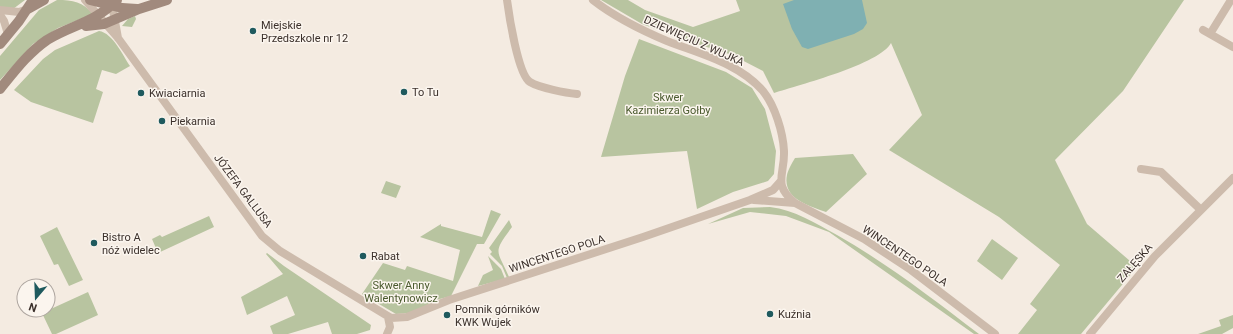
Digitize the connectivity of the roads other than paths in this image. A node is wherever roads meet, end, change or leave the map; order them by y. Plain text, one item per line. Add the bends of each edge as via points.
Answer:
1 (33, 0) edge
2 (44, 0) edge
3 (85, 0) edge
4 (90, 0) edge
5 (167, 0) edge
6 (507, 0) edge
7 (593, 0) edge
8 (1231, 0) edge
9 (152, 2) edge
10 (114, 3) edge
11 (28, 9) junction
12 (139, 9) junction
13 (0, 10) edge
14 (0, 15) edge
15 (102, 20) junction
16 (115, 20) junction
17 (8, 34) junction
18 (118, 38) junction
19 (0, 44) edge
20 (1233, 47) edge
21 (0, 90) edge
22 (577, 94) dead end
23 (1141, 170) dead end
24 (1233, 178) edge
25 (781, 181) junction
26 (750, 200) junction
27 (795, 203) junction
28 (1201, 210) junction
29 (388, 318) junction
30 (387, 334) edge
31 (995, 334) edge
32 (1090, 334) edge

1 - 11 main road
2 - 11 main road
3 - 15 street, JÓZEFA GALLUSA
4 - 10 main road
5 - 9 main road
6 - 22 street via 515,46 524,76 529,82
7 - 25 street, DZIEWIĘCIU Z WUJKA via 636,27 726,64 757,85 772,107 783,143
8 - 20 street via 1207,32
9 - 12 main road
10 - 12 main road
10 - 15 main road
10 - 16 street, JÓZEFA GALLUSA
11 - 13 street via 19,12
11 - 17 main road
12 - 16 main road
14 - 17 street
15 - 16 main road
15 - 18 street, JÓZEFA GALLUSA
15 - 21 main road via 54,36 25,60
16 - 18 street, JÓZEFA GALLUSA
17 - 19 main road
18 - 29 street, JÓZEFA GALLUSA via 262,236 280,251
23 - 28 street via 1161,172
24 - 28 street, ZAŁĘSKA
25 - 26 street, WINCENTEGO POLA via 774,190
25 - 27 street via 786,195
26 - 27 street, WINCENTEGO POLA
26 - 29 street, WINCENTEGO POLA via 449,300 407,317
27 - 31 street, WINCENTEGO POLA via 864,239
28 - 32 street, ZAŁĘSKA via 1155,256
29 - 30 street via 390,326

